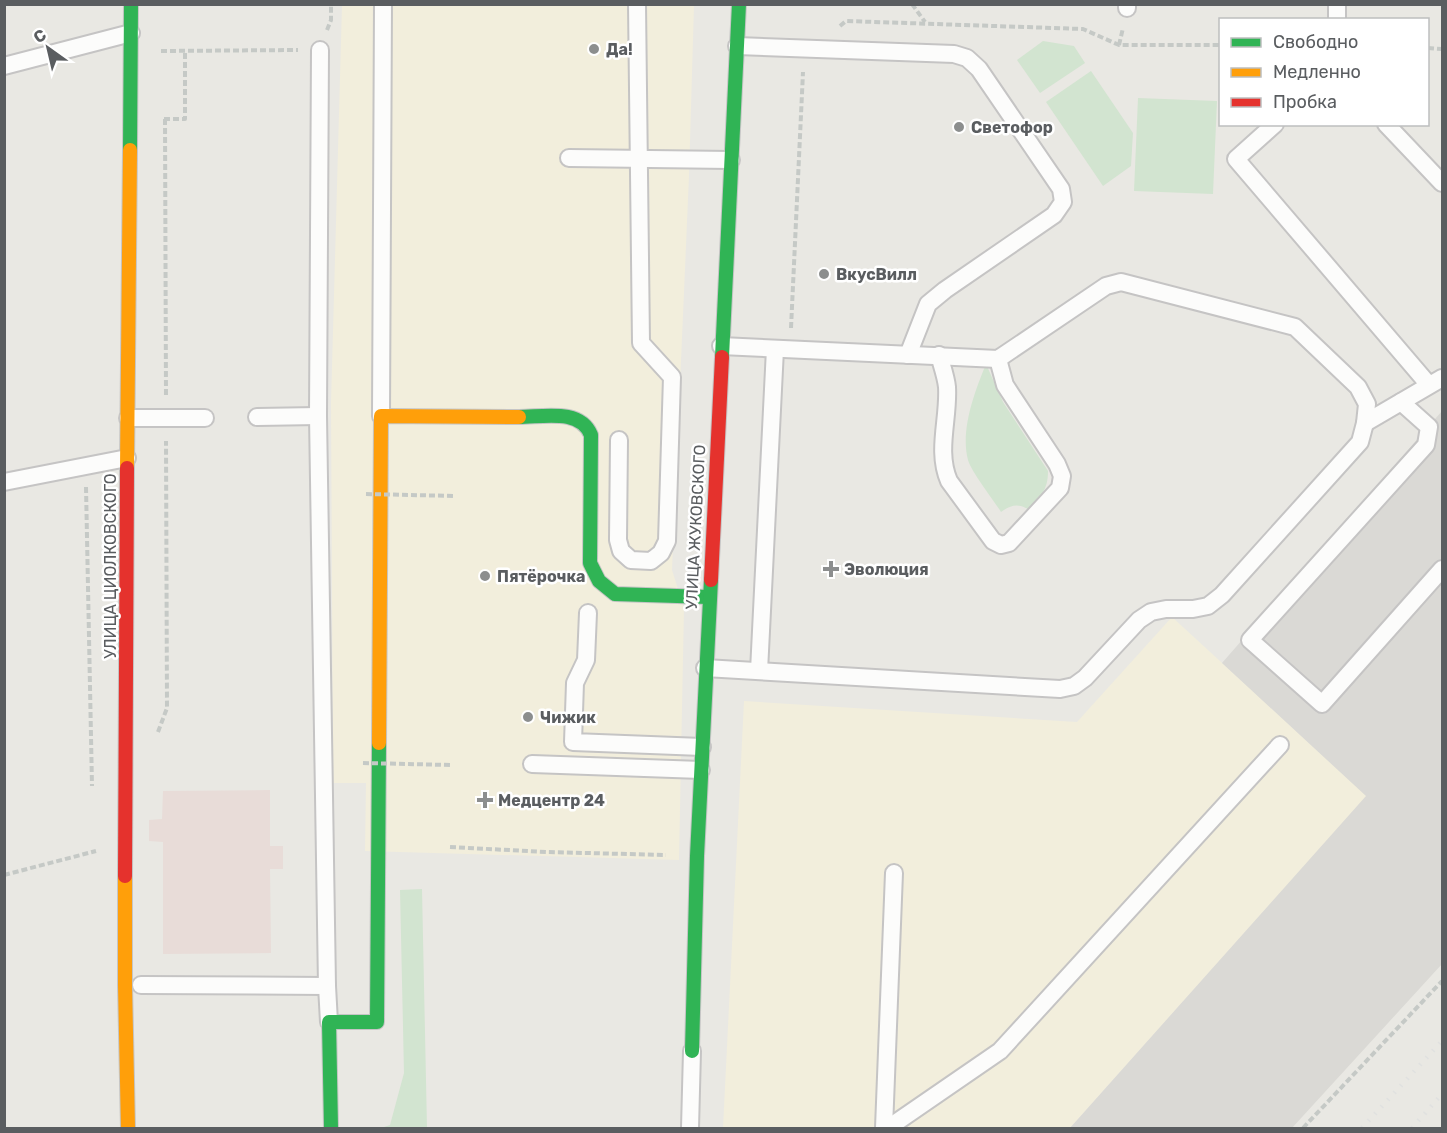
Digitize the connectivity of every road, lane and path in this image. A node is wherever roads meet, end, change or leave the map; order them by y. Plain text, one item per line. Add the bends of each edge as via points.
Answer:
1 (131, 4) edge
2 (383, 4) edge
3 (637, 4) edge
4 (739, 4) edge
5 (912, 4) edge
6 (925, 23) junction
7 (130, 33) junction
8 (1219, 45) edge
9 (737, 46) junction
10 (811, 49) junction
11 (320, 50) joint
12 (167, 51) dead end
13 (184, 51) junction
14 (4, 66) edge
15 (130, 119) junction
16 (165, 119) junction
17 (1273, 126) edge
18 (1388, 126) edge
19 (569, 158) dead end
20 (640, 159) junction
21 (731, 160) junction
22 (1443, 183) edge
23 (721, 346) junction
24 (783, 349) junction
25 (908, 355) junction
26 (939, 355) junction
27 (998, 359) junction
28 (1436, 382) edge
29 (1401, 402) junction
30 (318, 416) junction
31 (381, 416) junction
32 (257, 417) dead end
33 (128, 418) junction
34 (166, 418) junction
35 (205, 418) dead end
36 (1365, 423) junction
37 (619, 440) dead end
38 (127, 458) junction
39 (4, 482) edge
40 (366, 494) dead end
41 (455, 496) dead end
42 (1443, 569) edge
43 (708, 597) junction
44 (588, 613) dead end
45 (705, 668) junction
46 (759, 670) junction
47 (154, 741) dead end
48 (1280, 745) dead end
49 (702, 747) junction
50 (363, 763) dead end
51 (532, 764) dead end
52 (451, 765) dead end
53 (701, 770) junction
54 (126, 843) junction
55 (450, 847) dead end
56 (697, 856) junction
57 (894, 873) dead end
58 (4, 875) edge
59 (1443, 981) edge
60 (141, 985) dead end
61 (327, 986) junction
62 (329, 1022) junction
63 (692, 1051) joint
64 (128, 1128) edge
65 (331, 1128) edge
66 (690, 1128) edge
67 (886, 1128) edge
68 (1303, 1128) edge

1 - 7 street, УЛИЦА ЦИОЛКОВСКОГО
2 - 31 lane
3 - 20 lane
4 - 9 street, УЛИЦА ЖУКОВСКОГО
5 - 6 path
6 - 8 path via 1083,28 1119,45
6 - 10 path via 846,21
7 - 14 lane
7 - 15 street, УЛИЦА ЦИОЛКОВСКОГО
9 - 10 lane
9 - 21 street, УЛИЦА ЖУКОВСКОГО
10 - 24 path
10 - 25 lane via 954,54 967,58 979,69 1060,189 1063,202 1054,215 928,304
11 - 13 path
11 - 30 lane
12 - 13 path
13 - 16 path via 184,119
15 - 16 path
15 - 33 street, УЛИЦА ЦИОЛКОВСКОГО
16 - 34 path
17 - 28 lane via 1236,159
18 - 22 lane
19 - 20 lane
20 - 21 lane
20 - 37 lane via 641,343 672,377 667,541 651,561 631,560 621,551 618,540
21 - 23 street, УЛИЦА ЖУКОВСКОГО
23 - 24 lane
23 - 43 street, УЛИЦА ЖУКОВСКОГО
24 - 25 lane
24 - 46 lane
25 - 26 lane
26 - 27 lane
26 - 27 lane via 947,387 945,470 993,541 1001,545 1009,543 1060,488 1062,476 1005,385
27 - 36 lane via 1106,286 1121,282 1295,327 1358,387 1367,404
28 - 29 lane
29 - 36 lane
29 - 42 lane via 1429,427 1426,445 1250,640 1322,704
30 - 32 lane
30 - 61 lane
31 - 43 street via 581,420 591,435 590,563 595,578 615,594
31 - 62 street via 377,1022
33 - 34 lane
33 - 38 street, УЛИЦА ЦИОЛКОВСКОГО
34 - 35 lane
34 - 47 path via 167,708
36 - 46 lane via 1360,442 1222,595 1208,606 1151,612 1074,686 1060,689
38 - 39 lane
38 - 54 street, УЛИЦА ЦИОЛКОВСКОГО
40 - 41 path, bridge
43 - 45 street, УЛИЦА ЖУКОВСКОГО
44 - 49 lane via 586,660 575,683 573,742
45 - 46 lane
45 - 49 street, УЛИЦА ЖУКОВСКОГО
48 - 67 lane via 999,1051
49 - 53 street, УЛИЦА ЖУКОВСКОГО
50 - 52 path, bridge
51 - 53 lane
53 - 56 street, УЛИЦА ЖУКОВСКОГО
54 - 58 path
54 - 64 street, УЛИЦА ЦИОЛКОВСКОГО
55 - 56 path
56 - 63 street, УЛИЦА ЖУКОВСКОГО
57 - 67 lane
59 - 68 path
60 - 61 lane
61 - 62 lane
62 - 65 street
63 - 66 lane

